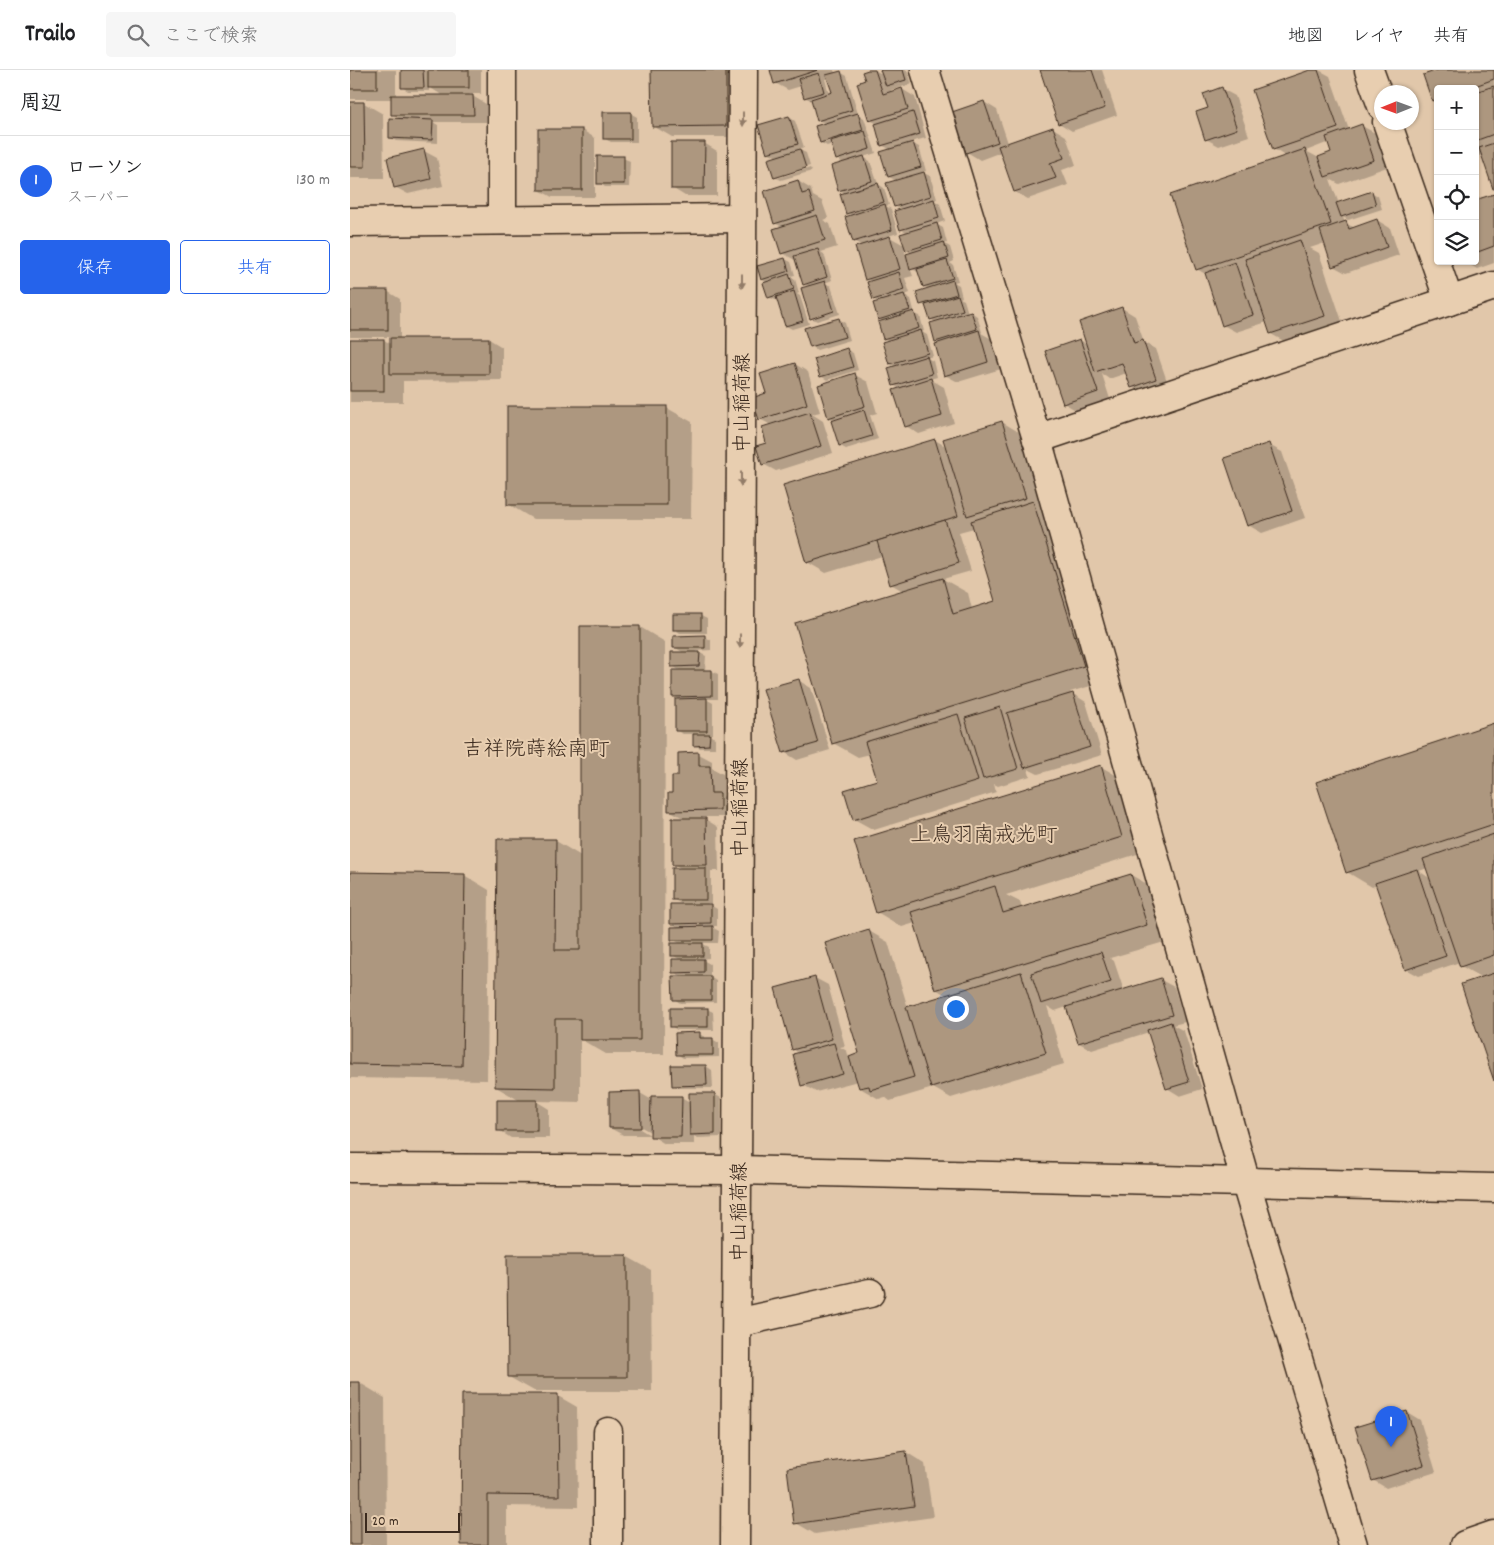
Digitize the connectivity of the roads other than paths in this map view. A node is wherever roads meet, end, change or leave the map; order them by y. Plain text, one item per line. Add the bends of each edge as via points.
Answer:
1 (502, 70) edge
2 (743, 70) edge
3 (925, 70) edge
4 (1369, 70) edge
5 (1374, 85) edge
6 (1390, 130) edge
7 (742, 218) junction
8 (502, 220) junction
9 (350, 222) edge
10 (1494, 286) edge
11 (1449, 301) junction
12 (1037, 439) junction
13 (350, 1168) edge
14 (738, 1170) junction
15 (1246, 1183) junction
16 (1494, 1188) edge
17 (870, 1293) dead end
18 (737, 1323) junction
19 (608, 1432) dead end
20 (1494, 1534) edge
21 (608, 1545) edge
22 (735, 1545) edge
23 (1352, 1545) edge
24 (1465, 1545) edge

1 - 8 street
2 -> 7 street, 中山稲荷線
3 - 12 street
4 - 5 street
6 - 11 street
7 - 8 street
7 -> 14 street, 中山稲荷線
8 - 9 street
10 - 11 street
11 - 12 street
12 - 15 street
13 - 14 street
14 - 15 street
14 - 18 street, 中山稲荷線
15 - 16 street
15 - 23 street
17 - 18 street
18 - 22 street, 中山稲荷線
19 - 21 street
20 - 24 street

